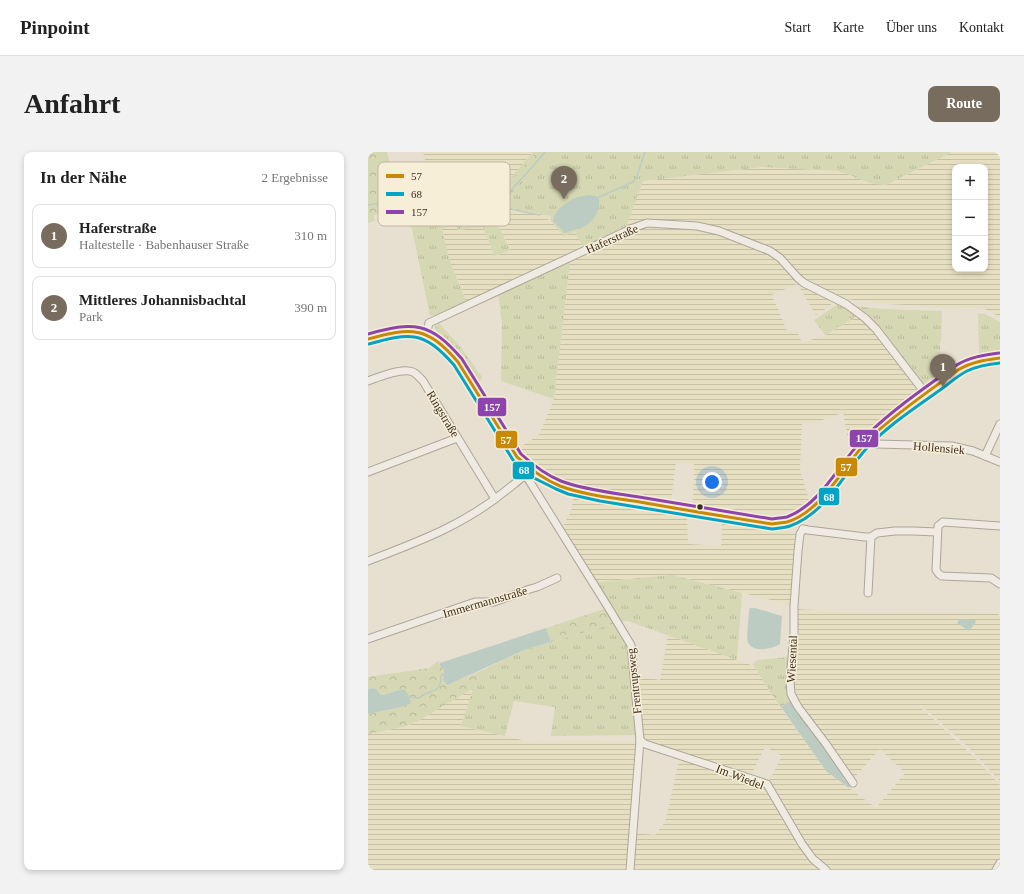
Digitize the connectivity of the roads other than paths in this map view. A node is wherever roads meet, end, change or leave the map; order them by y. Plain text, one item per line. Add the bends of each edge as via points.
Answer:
1 (426, 334) junction
2 (368, 339) edge
3 (1000, 358) edge
4 (368, 381) edge
5 (926, 394) junction
6 (1000, 424) edge
7 (457, 438) junction
8 (876, 444) dead end
9 (985, 456) junction
10 (1000, 462) edge
11 (527, 471) junction
12 (368, 472) edge
13 (495, 499) junction
14 (797, 519) junction
15 (1000, 526) edge
16 (803, 528) junction
17 (937, 532) junction
18 (871, 537) junction
19 (368, 561) edge
20 (557, 578) dead end
21 (1000, 584) edge
22 (868, 593) dead end
23 (368, 639) edge
24 (640, 740) junction
25 (853, 783) dead end
26 (1000, 863) edge
27 (630, 870) edge
28 (826, 870) edge
29 (996, 870) edge

1 - 2 main road via 400,331
1 - 5 street, Haferstraße via 431,322 633,228 647,223 697,226 729,234 770,251 804,283 858,312 876,329
1 - 11 main road via 449,351 458,362
3 - 5 main road via 964,366
4 - 7 street, Ringstraße via 405,370 412,372 423,381
5 - 14 main road via 878,431 814,506
6 - 9 street
7 - 12 street
7 - 13 street, Ringstraße
8 - 9 street, Hollensiek via 952,446
9 - 10 street, Hollensiek
11 - 13 street
11 - 14 main road via 558,485 582,492 761,523 781,524
11 - 24 street, Frentrupsweg via 631,645
13 - 19 street via 478,512 437,534
14 - 16 street
15 - 17 street via 943,522 938,526
16 - 18 street
16 - 25 street, Wiesental via 798,551 794,606 791,694
17 - 18 street via 895,531 877,533
17 - 21 street via 936,570 939,574 991,578
18 - 22 street
20 - 23 street, Immermannstraße via 537,588 494,602 475,602
24 - 27 street, Frentrupsweg
24 - 28 street, Im Wiedel via 645,744 767,784 802,844 813,859
26 - 29 street

